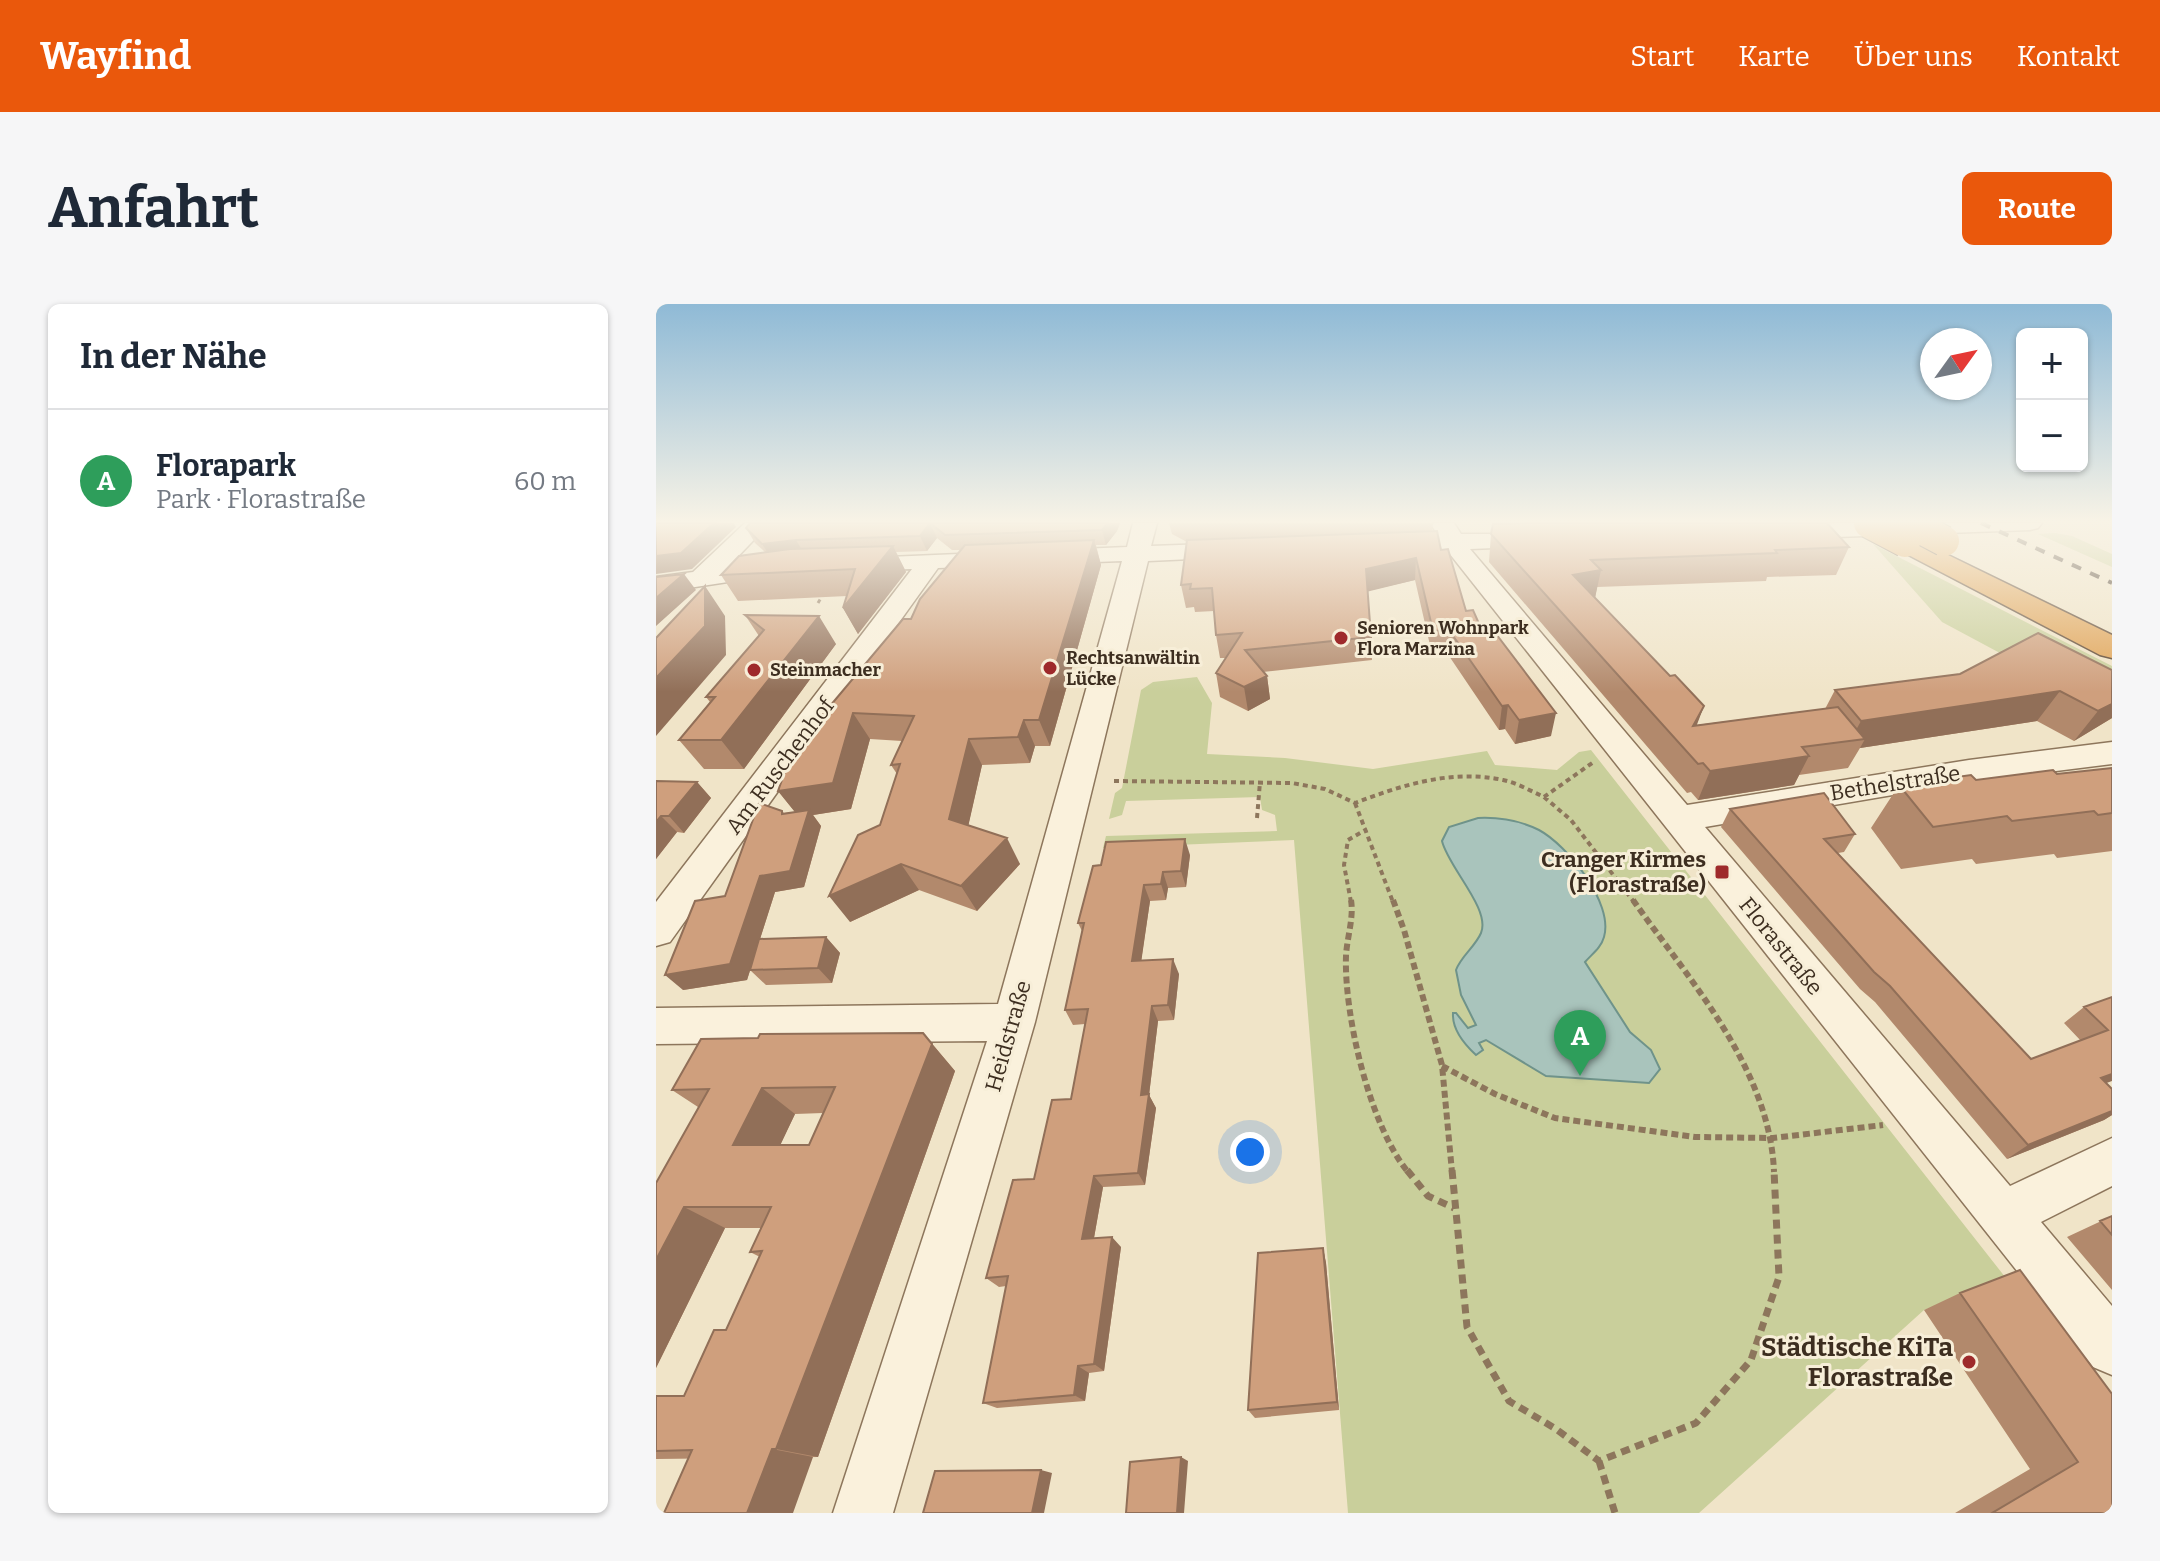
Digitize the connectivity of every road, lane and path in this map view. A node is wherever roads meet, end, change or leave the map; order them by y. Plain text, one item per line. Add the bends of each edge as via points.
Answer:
1 (698, 579) edge
2 (917, 579) edge
3 (1130, 579) edge
4 (1486, 579) edge
5 (1991, 579) edge
6 (2022, 579) edge
7 (656, 585) edge
8 (2112, 624) edge
9 (2112, 648) edge
10 (1623, 752) junction
11 (2112, 753) edge
12 (1114, 781) dead end
13 (1260, 782) junction
14 (1544, 797) junction
15 (1355, 803) junction
16 (1257, 818) dead end
17 (1678, 819) junction
18 (1367, 829) junction
19 (656, 931) edge
20 (1014, 1022) junction
21 (656, 1026) edge
22 (1442, 1065) junction
23 (1923, 1119) junction
24 (1773, 1138) junction
25 (2112, 1161) edge
26 (1455, 1209) junction
27 (2003, 1215) junction
28 (2112, 1348) edge
29 (1599, 1461) junction
30 (863, 1513) edge
31 (1615, 1513) edge

1 - 7 street
2 - 19 street, Am Ruschenhof
3 - 20 street, Heidstraße
4 - 10 street, Florastraße
5 - 9 highway
6 - 8 highway, bridge
10 - 14 path via 1601,757
10 - 17 street, Florastraße
11 - 17 street, Bethelstraße
12 - 13 path
13 - 15 path via 1325,789
13 - 16 path
14 - 15 path via 1504,780 1458,776 1414,782
14 - 24 path via 1599,853 1699,994 1742,1060
15 - 18 path
17 - 23 street, Florastraße
18 - 22 path via 1404,930
18 - 26 path via 1348,840 1344,865 1352,907 1346,956 1351,1023 1392,1152 1428,1196
20 - 21 street
20 - 30 street, Heidstraße
22 - 24 path via 1555,1118 1695,1137
22 - 26 path
23 - 24 path
23 - 27 street, Florastraße
24 - 29 path via 1779,1277 1751,1360 1696,1423
25 - 27 street
26 - 29 path via 1467,1327 1509,1401
27 - 28 street, Florastraße
29 - 31 path

